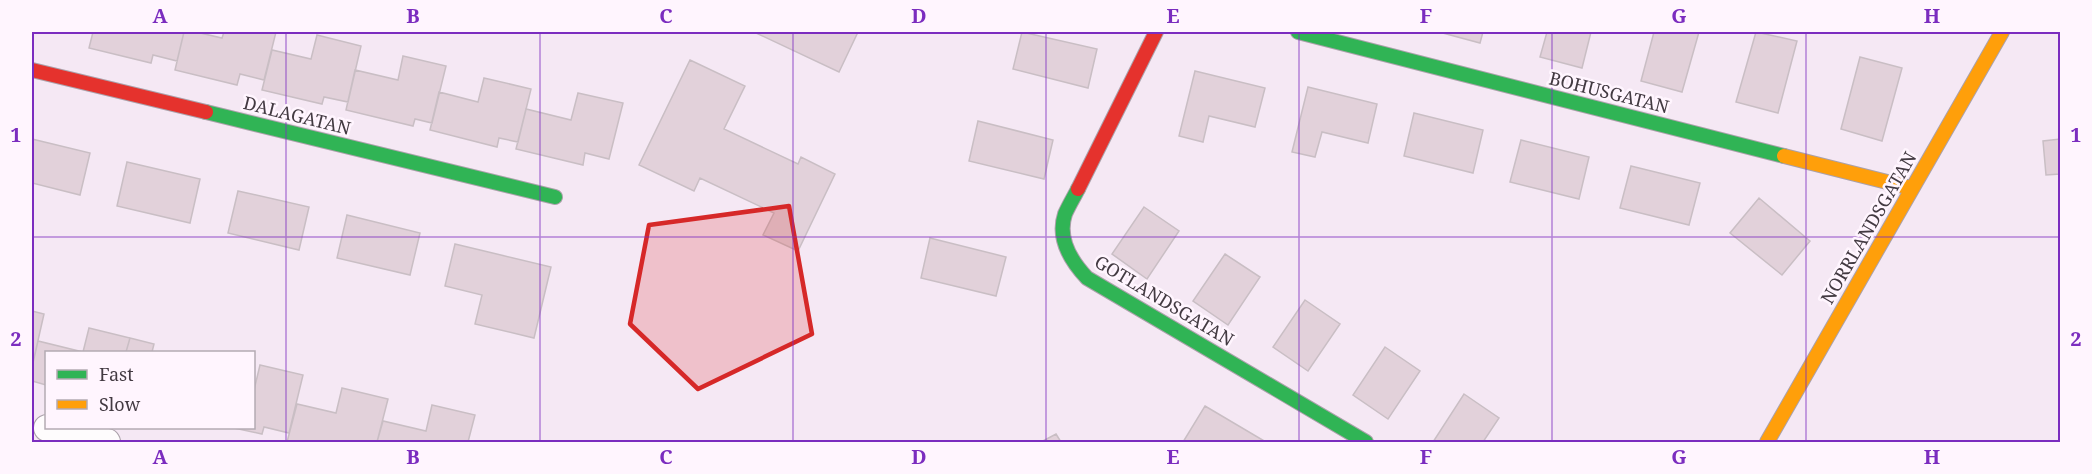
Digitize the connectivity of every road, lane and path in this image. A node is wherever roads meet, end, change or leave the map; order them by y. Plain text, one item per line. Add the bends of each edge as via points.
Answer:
1 (1156, 32) edge
2 (1298, 32) edge
3 (2002, 32) edge
4 (32, 70) edge
5 (1911, 188) junction
6 (555, 197) dead end
7 (55, 429) edge
8 (107, 442) edge
9 (1366, 442) edge
10 (1767, 442) edge

1 - 9 street, GOTLANDSGATAN via 1065,215 1063,239 1070,257 1087,278
2 - 5 street, BOHUSGATAN
3 - 5 street, NORRLANDSGATAN
4 - 6 street, DALAGATAN
5 - 10 street, NORRLANDSGATAN
7 - 8 street

